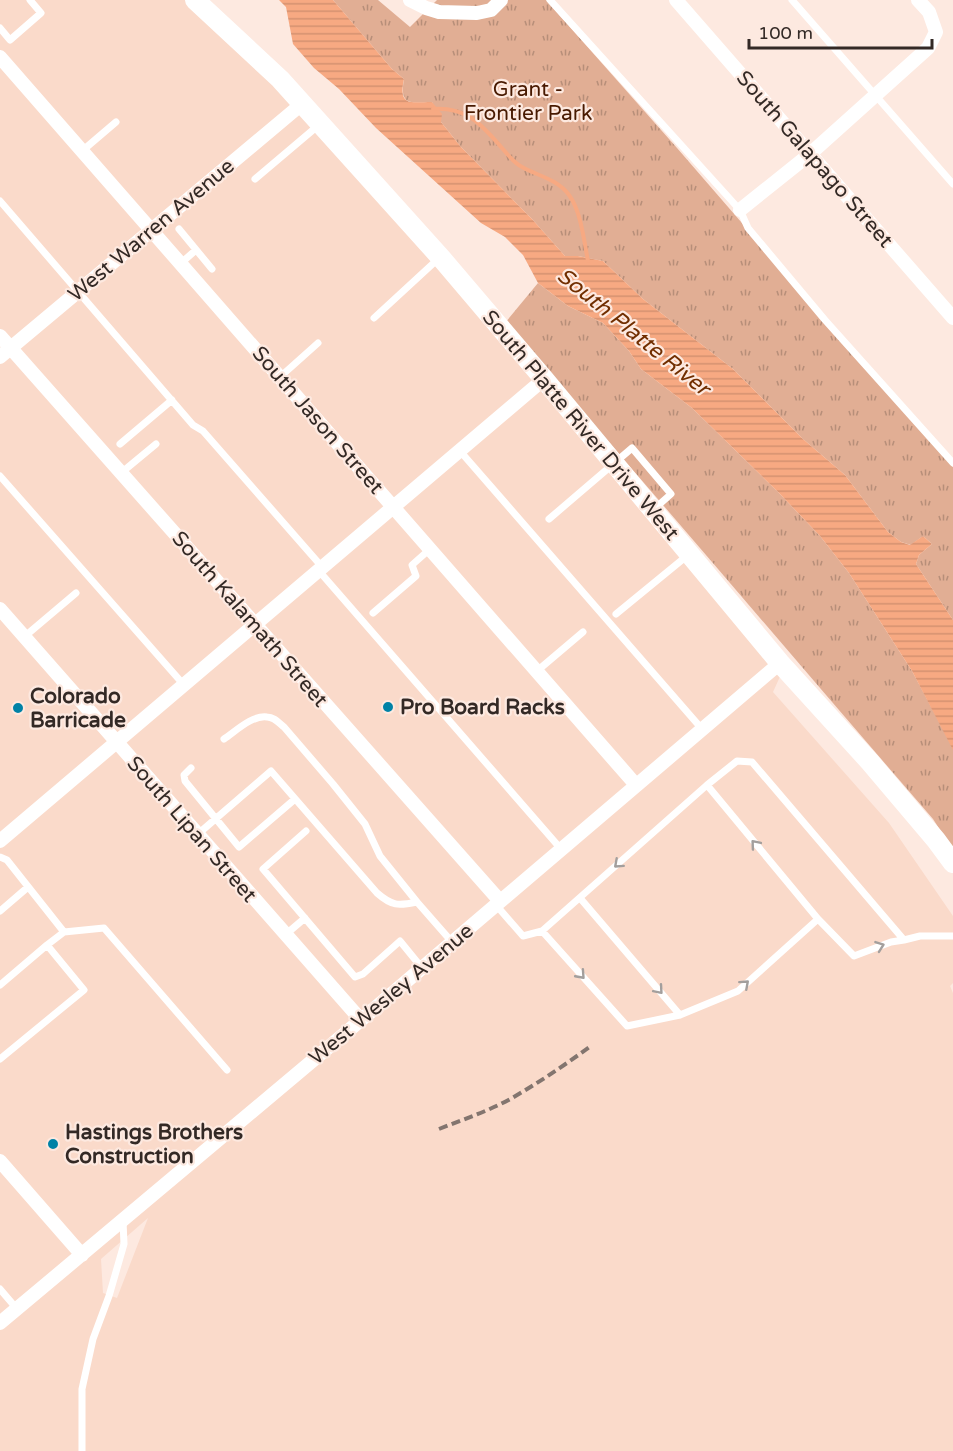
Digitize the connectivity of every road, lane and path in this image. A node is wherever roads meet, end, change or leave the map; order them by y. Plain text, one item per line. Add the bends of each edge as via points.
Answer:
1 (30, 0) edge
2 (195, 0) edge
3 (410, 0) edge
4 (440, 0) edge
5 (501, 0) edge
6 (550, 0) edge
7 (676, 0) edge
8 (792, 0) edge
9 (918, 0) edge
10 (426, 4) edge
11 (0, 28) edge
12 (0, 57) edge
13 (875, 95) junction
14 (303, 103) junction
15 (117, 122) dead end
16 (321, 123) junction
17 (82, 151) junction
18 (810, 154) junction
19 (255, 179) dead end
20 (953, 184) edge
21 (0, 201) edge
22 (740, 210) junction
23 (179, 229) dead end
24 (152, 230) junction
25 (196, 250) junction
26 (440, 257) junction
27 (181, 263) junction
28 (212, 269) dead end
29 (78, 291) junction
30 (374, 318) dead end
31 (953, 318) edge
32 (0, 336) edge
33 (318, 343) dead end
34 (5, 353) edge
35 (280, 376) junction
36 (544, 379) junction
37 (172, 400) junction
38 (120, 444) dead end
39 (156, 444) dead end
40 (460, 451) junction
41 (614, 463) junction
42 (953, 463) edge
43 (122, 473) junction
44 (0, 476) edge
45 (394, 507) junction
46 (549, 519) dead end
47 (430, 549) junction
48 (689, 554) junction
49 (321, 569) junction
50 (76, 593) dead end
51 (0, 609) edge
52 (373, 613) dead end
53 (616, 614) dead end
54 (255, 625) junction
55 (583, 632) dead end
56 (24, 637) junction
57 (780, 663) junction
58 (537, 671) junction
59 (184, 685) junction
60 (702, 729) junction
61 (224, 739) dead end
62 (116, 743) junction
63 (191, 768) dead end
64 (636, 784) junction
65 (707, 785) junction
66 (295, 799) junction
67 (215, 819) junction
68 (306, 831) dead end
69 (197, 835) junction
70 (0, 841) edge
71 (561, 849) junction
72 (0, 857) edge
73 (953, 864) edge
74 (28, 887) junction
75 (580, 898) junction
76 (417, 902) junction
77 (498, 903) junction
78 (0, 911) edge
79 (305, 918) junction
80 (818, 919) junction
81 (64, 932) junction
82 (542, 932) junction
83 (285, 935) junction
84 (953, 936) edge
85 (904, 940) junction
86 (452, 942) junction
87 (46, 945) junction
88 (422, 968) junction
89 (0, 986) edge
90 (680, 1015) junction
91 (361, 1020) junction
92 (0, 1059) edge
93 (227, 1070) dead end
94 (0, 1161) edge
95 (123, 1221) junction
96 (82, 1255) junction
97 (0, 1289) edge
98 (17, 1309) junction
99 (0, 1323) edge
100 (82, 1451) edge

1 - 11 lane via 41,13 10,40
2 - 14 street, South Platte River Drive West
3 - 10 street
4 - 10 street
5 - 10 street via 491,10 477,13 439,12
6 - 22 lane
7 - 18 street, South Galapago Street
8 - 13 lane
9 - 13 street via 929,12 936,32 928,48
12 - 17 street, South Jason Street
13 - 18 street
13 - 20 lane
14 - 16 street, South Platte River Drive West
14 - 24 street, West Warren Avenue
15 - 17 lane
16 - 19 lane
16 - 26 street, South Platte River Drive West
17 - 24 street, South Jason Street
18 - 22 street
18 - 31 street, South Galapago Street
21 - 29 lane
22 - 42 lane via 748,228 825,320
23 - 25 lane
24 - 27 street, South Jason Street
24 - 29 street, West Warren Avenue
25 - 27 lane
25 - 28 lane
26 - 30 lane
26 - 36 street, South Platte River Drive West
27 - 35 street, South Jason Street
29 - 34 street, West Warren Avenue
29 - 37 lane
32 - 34 street, South Kalamath Street
33 - 35 lane
34 - 43 street, South Kalamath Street
35 - 45 street, South Jason Street
36 - 40 street
36 - 41 street, South Platte River Drive West
37 - 38 lane
37 - 49 lane
39 - 43 lane
40 - 45 street
40 - 60 lane
41 - 46 lane
41 - 48 street, South Platte River Drive West
43 - 54 street, South Kalamath Street
44 - 59 lane
45 - 47 street, South Jason Street
45 - 49 street
47 - 52 lane via 412,564 416,576
47 - 58 street, South Jason Street
48 - 53 lane
48 - 57 street, South Platte River Drive West
49 - 54 street
49 - 71 lane
50 - 56 lane
51 - 56 street, South Lipan Street
54 - 59 street
54 - 77 street, South Kalamath Street
55 - 58 lane
56 - 62 street, South Lipan Street
57 - 60 street, West Wesley Avenue
57 - 73 street, South Platte River Drive West via 870,762
58 - 64 street, South Jason Street
59 - 62 street
60 - 64 street, West Wesley Avenue
61 - 76 lane via 256,719 276,720 365,824 380,856
62 - 69 street, South Lipan Street
62 - 70 street
63 - 67 lane via 184,775 185,781
64 - 71 street, West Wesley Avenue
65 -> 75 lane
80 -> 65 lane
65 - 85 lane via 737,761 752,762
66 - 67 lane via 239,847
66 - 67 lane via 272,771
66 - 76 lane via 388,902
67 - 69 lane
68 - 79 lane via 263,869
69 - 83 street, South Lipan Street
71 - 77 street, West Wesley Avenue
72 - 74 lane via 7,860
74 - 78 lane
74 - 81 lane
75 - 82 lane
75 -> 90 lane
76 - 86 lane
77 - 82 lane via 524,936
77 - 86 street, West Wesley Avenue
79 - 83 lane
79 - 88 lane via 355,977 400,941
80 -> 85 lane via 854,956
90 -> 80 lane via 738,991
81 - 87 lane
81 - 93 lane via 104,928
82 -> 90 lane via 627,1026
83 - 91 street, South Lipan Street
84 - 85 lane
86 - 88 street, West Wesley Avenue
87 - 89 lane
87 - 92 lane via 84,990
88 - 91 street, West Wesley Avenue
91 - 95 street, West Wesley Avenue
94 - 96 street
95 - 96 street, West Wesley Avenue
95 - 100 lane via 124,1244 85,1372
96 - 98 street, West Wesley Avenue
97 - 98 lane
98 - 99 street, West Wesley Avenue

